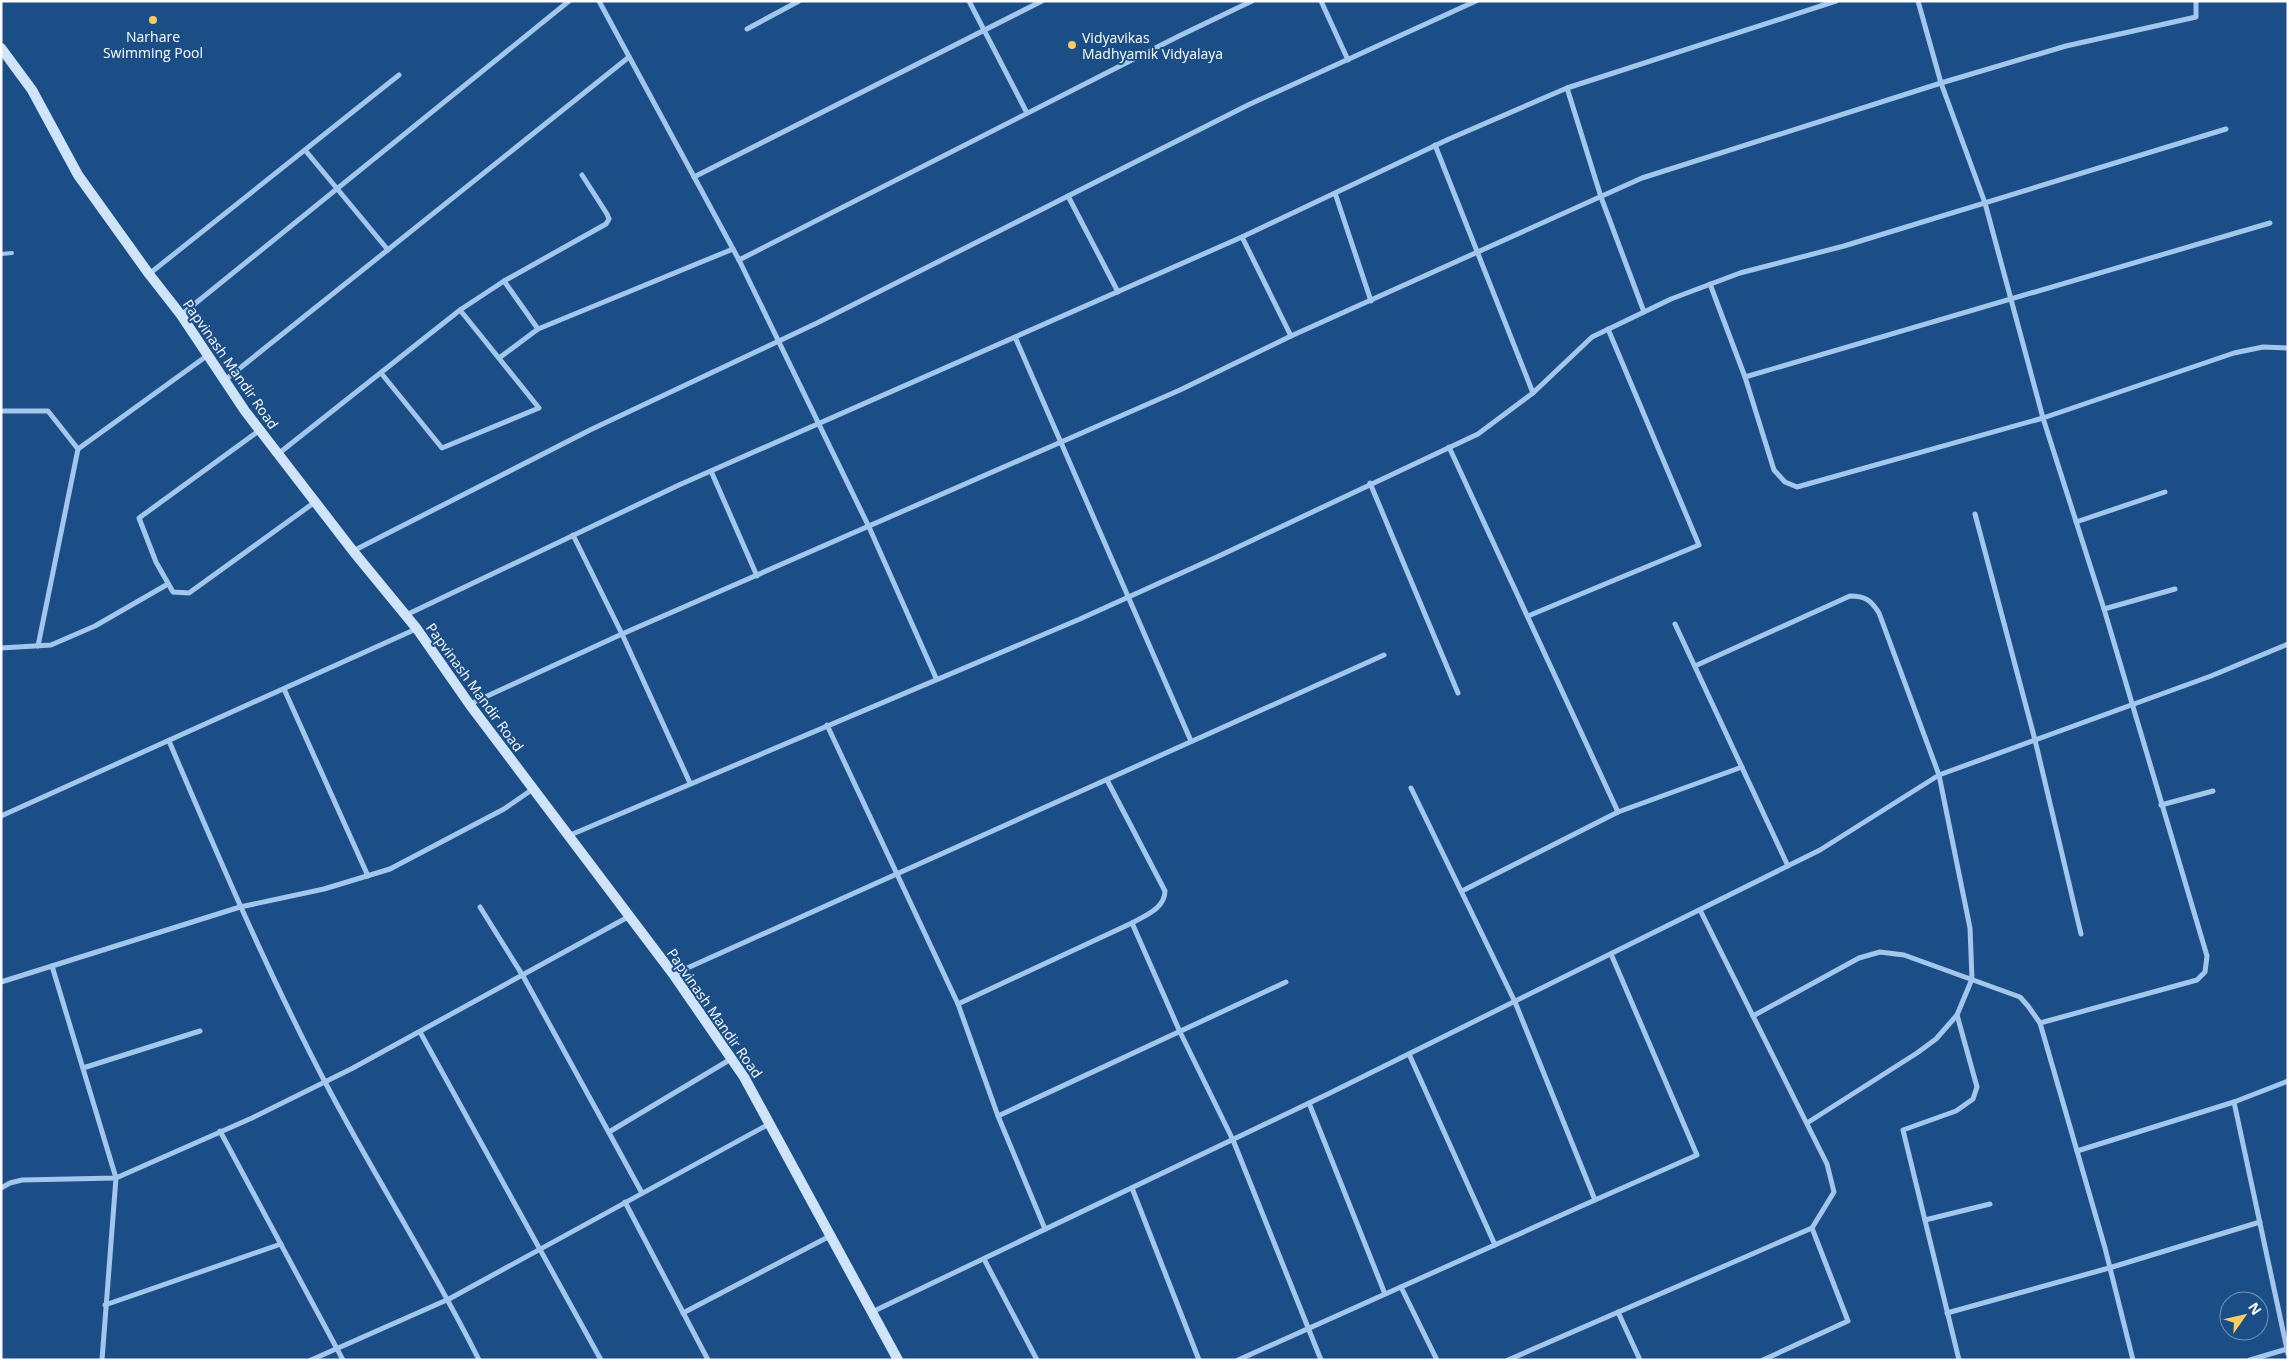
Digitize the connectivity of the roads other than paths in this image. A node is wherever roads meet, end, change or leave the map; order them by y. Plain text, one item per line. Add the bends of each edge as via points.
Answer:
1 (569, 1) edge
2 (599, 1) edge
3 (799, 1) edge
4 (969, 1) edge
5 (1042, 1) edge
6 (1252, 1) edge
7 (1321, 1) edge
8 (1476, 1) edge
9 (1836, 1) edge
10 (1918, 1) edge
11 (2196, 1) edge
12 (747, 28) dead end
13 (984, 31) junction
14 (1, 48) edge
15 (629, 58) junction
16 (1348, 60) junction
17 (399, 75) dead end
18 (1941, 83) junction
19 (1567, 88) junction
20 (1027, 113) junction
21 (2226, 129) dead end
22 (1435, 145) junction
23 (305, 150) junction
24 (582, 175) dead end
25 (694, 178) junction
26 (339, 188) junction
27 (1335, 193) junction
28 (1068, 196) junction
29 (1601, 197) junction
30 (1985, 203) junction
31 (2270, 223) dead end
32 (1242, 237) junction
33 (733, 249) junction
34 (388, 250) junction
35 (12, 253) dead end
36 (1478, 253) junction
37 (1, 254) edge
38 (739, 260) junction
39 (149, 274) junction
40 (504, 281) junction
41 (1710, 284) junction
42 (1118, 292) junction
43 (2011, 299) junction
44 (1371, 301) junction
45 (460, 310) junction
46 (1644, 312) junction
47 (181, 314) junction
48 (1608, 329) junction
49 (538, 330) junction
50 (1291, 336) junction
51 (1015, 337) junction
52 (778, 341) junction
53 (2288, 348) edge
54 (208, 355) junction
55 (498, 358) junction
56 (381, 373) junction
57 (1745, 377) junction
58 (225, 380) junction
59 (1533, 393) junction
60 (1, 411) edge
61 (2044, 418) junction
62 (819, 423) junction
63 (260, 430) junction
64 (1060, 442) junction
65 (1449, 447) junction
66 (78, 449) junction
67 (278, 454) junction
68 (711, 471) junction
69 (1370, 483) junction
70 (2165, 492) dead end
71 (315, 502) junction
72 (1975, 514) dead end
73 (2076, 522) junction
74 (869, 527) junction
75 (574, 535) junction
76 (353, 551) junction
77 (757, 576) junction
78 (168, 584) junction
79 (2175, 589) dead end
80 (1128, 597) junction
81 (2104, 610) junction
82 (406, 615) junction
83 (1528, 616) junction
84 (1675, 624) dead end
85 (417, 629) junction
86 (622, 634) junction
87 (2288, 644) edge
88 (38, 646) junction
89 (1, 648) edge
90 (1384, 655) dead end
91 (1695, 666) junction
92 (936, 678) junction
93 (284, 690) junction
94 (1458, 694) dead end
95 (470, 705) junction
96 (2132, 705) junction
97 (827, 725) junction
98 (2035, 740) junction
99 (170, 741) junction
100 (1191, 742) junction
101 (1742, 767) junction
102 (1939, 774) junction
103 (1107, 780) junction
104 (690, 783) junction
105 (1410, 788) dead end
106 (533, 789) junction
107 (2213, 791) dead end
108 (2161, 805) junction
109 (1618, 812) junction
110 (1, 816) edge
111 (568, 836) junction
112 (1788, 866) junction
113 (897, 874) junction
114 (368, 876) junction
115 (1462, 891) junction
116 (240, 907) junction
117 (480, 907) dead end
118 (1700, 910) junction
119 (628, 917) junction
120 (1132, 923) junction
121 (2080, 934) dead end
122 (1612, 954) junction
123 (52, 966) junction
124 (673, 974) junction
125 (523, 976) junction
126 (1972, 979) junction
127 (1, 982) edge
128 (1286, 982) dead end
129 (1515, 1002) junction
130 (958, 1004) junction
131 (1956, 1015) junction
132 (1753, 1016) junction
133 (2040, 1023) junction
134 (200, 1030) dead end
135 (420, 1032) junction
136 (1180, 1032) junction
137 (1410, 1054) junction
138 (731, 1059) junction
139 (83, 1068) junction
140 (2288, 1081) edge
141 (325, 1082) junction
142 (2234, 1102) junction
143 (1309, 1103) junction
144 (998, 1116) junction
145 (1807, 1123) junction
146 (770, 1124) junction
147 (220, 1131) junction
148 (609, 1132) junction
149 (1233, 1140) junction
150 (2077, 1151) junction
151 (116, 1178) junction
152 (1, 1188) edge
153 (1132, 1188) junction
154 (642, 1193) junction
155 (1595, 1200) junction
156 (626, 1202) junction
157 (1990, 1204) dead end
158 (1925, 1220) junction
159 (2260, 1222) junction
160 (1812, 1228) junction
161 (1045, 1229) junction
162 (830, 1235) junction
163 (281, 1244) junction
164 (1495, 1245) junction
165 (540, 1249) junction
166 (984, 1259) junction
167 (2109, 1268) junction
168 (1401, 1287) junction
169 (1385, 1294) junction
170 (449, 1299) junction
171 (105, 1304) junction
172 (872, 1312) junction
173 (1618, 1312) junction
174 (683, 1313) junction
175 (1947, 1313) junction
176 (1308, 1328) junction
177 (338, 1348) junction
178 (2287, 1351) edge
179 (896, 1359) edge
180 (102, 1360) edge
181 (311, 1360) edge
182 (343, 1360) edge
183 (479, 1360) edge
184 (601, 1360) edge
185 (708, 1360) edge
186 (1037, 1360) edge
187 (1198, 1360) edge
188 (1238, 1360) edge
189 (1321, 1360) edge
190 (1437, 1360) edge
191 (1508, 1360) edge
192 (1640, 1360) edge
193 (1764, 1360) edge
194 (1959, 1360) edge
195 (2133, 1360) edge
196 (2250, 1360) edge

1 - 26 street
2 - 15 street
3 - 12 street
4 - 13 street
5 - 13 street
6 - 20 street
7 - 16 street
8 - 16 street
9 - 19 street
10 - 18 street
11 - 18 street via 2196,17 2066,46
13 - 20 street
13 - 25 street
14 - 39 street, Papvinash Mandir Road via 32,90 78,175
15 - 25 street
15 - 34 street
16 - 28 street via 1248,105
17 - 23 street
18 - 29 street via 1642,178
18 - 30 street
19 - 22 street
19 - 29 street
20 - 38 street
21 - 30 street
22 - 27 street
22 - 36 street
23 - 26 street
23 - 39 street
24 - 40 street via 608,214 606,224
25 - 33 street
26 - 34 street
26 - 47 street
27 - 32 street
27 - 44 street
28 - 42 street
28 - 52 street
29 - 36 street
29 - 46 street
30 - 41 street
30 - 43 street
31 - 43 street
32 - 42 street
32 - 50 street
33 - 38 street
33 - 49 street
34 - 58 street
35 - 37 lane
36 - 44 street
36 - 59 street
38 - 52 street
39 - 47 street, Papvinash Mandir Road
40 - 45 street
40 - 49 street
41 - 46 street
41 - 57 street
42 - 51 street
43 - 57 street
43 - 61 street
44 - 50 street
45 - 55 street
45 - 56 street
46 - 48 street
47 - 54 street, Papvinash Mandir Road
48 - 59 street via 1592,337
48 - 83 street via 1699,545
49 - 55 street
50 - 64 street via 1180,390
51 - 62 street
51 - 64 street
52 - 62 street
52 - 76 street via 590,430
53 - 61 street via 2263,347 2234,352
54 - 58 street, Papvinash Mandir Road
54 - 66 street
55 - 56 street via 539,408 442,448
56 - 67 street
57 - 61 street via 1774,470 1785,482 1797,487
58 - 63 street, Papvinash Mandir Road
59 - 65 street via 1478,434
60 - 66 street via 48,412
61 - 73 street
62 - 68 street
62 - 74 street
63 - 67 street, Papvinash Mandir Road
63 - 78 street via 139,518
64 - 74 street
64 - 80 street
65 - 69 street
65 - 83 street
66 - 88 street
67 - 71 street, Papvinash Mandir Road
68 - 75 street
68 - 77 street
69 - 80 street
69 - 94 street
70 - 73 street
71 - 76 street, Papvinash Mandir Road
71 - 78 street via 189,593 172,592
72 - 98 street
73 - 81 street
74 - 77 street
74 - 92 street
75 - 82 street
75 - 86 street
76 - 82 street, Papvinash Mandir Road
77 - 86 street
78 - 88 street via 95,626 52,645
79 - 81 street
80 - 92 street
80 - 100 street
81 - 96 street
82 - 85 street, Papvinash Mandir Road
83 - 109 street
84 - 91 street
85 - 93 street
85 - 95 street, Papvinash Mandir Road
86 - 95 street
86 - 104 street
87 - 96 street
88 - 89 street
90 - 100 street
91 - 101 street
91 - 102 street via 1850,596 1863,596 1872,602 1878,613
92 - 97 street
93 - 99 street
93 - 114 street
95 - 106 street, Papvinash Mandir Road
96 - 98 street
96 - 108 street
97 - 104 street
97 - 113 street
98 - 102 street
98 - 121 street
99 - 110 street
99 - 116 street
100 - 103 street
101 - 109 street
101 - 112 street
102 - 112 street via 1820,850
102 - 126 street via 1970,928
103 - 113 street
103 - 120 street via 1165,891 1165,899 1160,906
104 - 111 street
105 - 115 street
106 - 111 street, Papvinash Mandir Road
106 - 114 street via 504,809 390,870
107 - 108 street
108 - 133 street via 2207,956 2205,972 2196,980
109 - 115 street
111 - 119 street, Papvinash Mandir Road
112 - 118 street
113 - 124 street
113 - 130 street
114 - 116 street
115 - 129 street
116 - 123 street
116 - 141 street
117 - 125 street
118 - 122 street
118 - 132 street
119 - 124 street, Papvinash Mandir Road
119 - 125 street
120 - 130 street
120 - 136 street
122 - 129 street
122 - 155 street via 1697,1155
123 - 127 street
123 - 139 street
124 - 138 street, Papvinash Mandir Road
125 - 135 street
125 - 148 street
126 - 131 street
126 - 132 street via 1904,956 1880,952 1859,958
126 - 133 street via 2020,997
128 - 136 street
129 - 137 street
129 - 155 street
130 - 144 street
131 - 145 street via 1936,1039 1917,1053
131 - 158 street via 1977,1087 1973,1099 1956,1110 1903,1130
132 - 145 street
133 - 150 street
134 - 139 street
135 - 141 street
135 - 165 street
136 - 144 street
136 - 149 street
137 - 143 street
137 - 164 street
138 - 146 street, Papvinash Mandir Road
138 - 148 street
139 - 151 street
140 - 142 street
141 - 147 street
141 - 170 street
142 - 150 street
142 - 159 street
143 - 149 street
143 - 169 street
144 - 161 street
145 - 160 street via 1827,1164 1834,1192
146 - 154 street
146 - 162 street, Papvinash Mandir Road
147 - 151 street
147 - 163 street
148 - 154 street
149 - 153 street
149 - 176 street
150 - 167 street
151 - 152 street via 22,1180
151 - 171 street
153 - 161 street
153 - 187 street
154 - 156 street
155 - 164 street
156 - 165 street
156 - 174 street
157 - 158 street
158 - 175 street
159 - 167 street
159 - 178 street
160 - 173 street
160 - 193 street via 1848,1321
161 - 166 street
162 - 172 street, Papvinash Mandir Road
162 - 174 street
163 - 171 street
163 - 177 street
164 - 168 street
165 - 170 street
165 - 184 street
166 - 172 street
166 - 186 street
167 - 175 street
167 - 195 street
168 - 169 street
168 - 190 street
169 - 176 street
170 - 177 street
170 - 183 street
171 - 180 street
172 - 179 street, Papvinash Mandir Road
173 - 191 street
173 - 192 street
174 - 185 street
175 - 194 street
176 - 188 street
176 - 189 street
177 - 181 street
177 - 182 street
178 - 196 street

